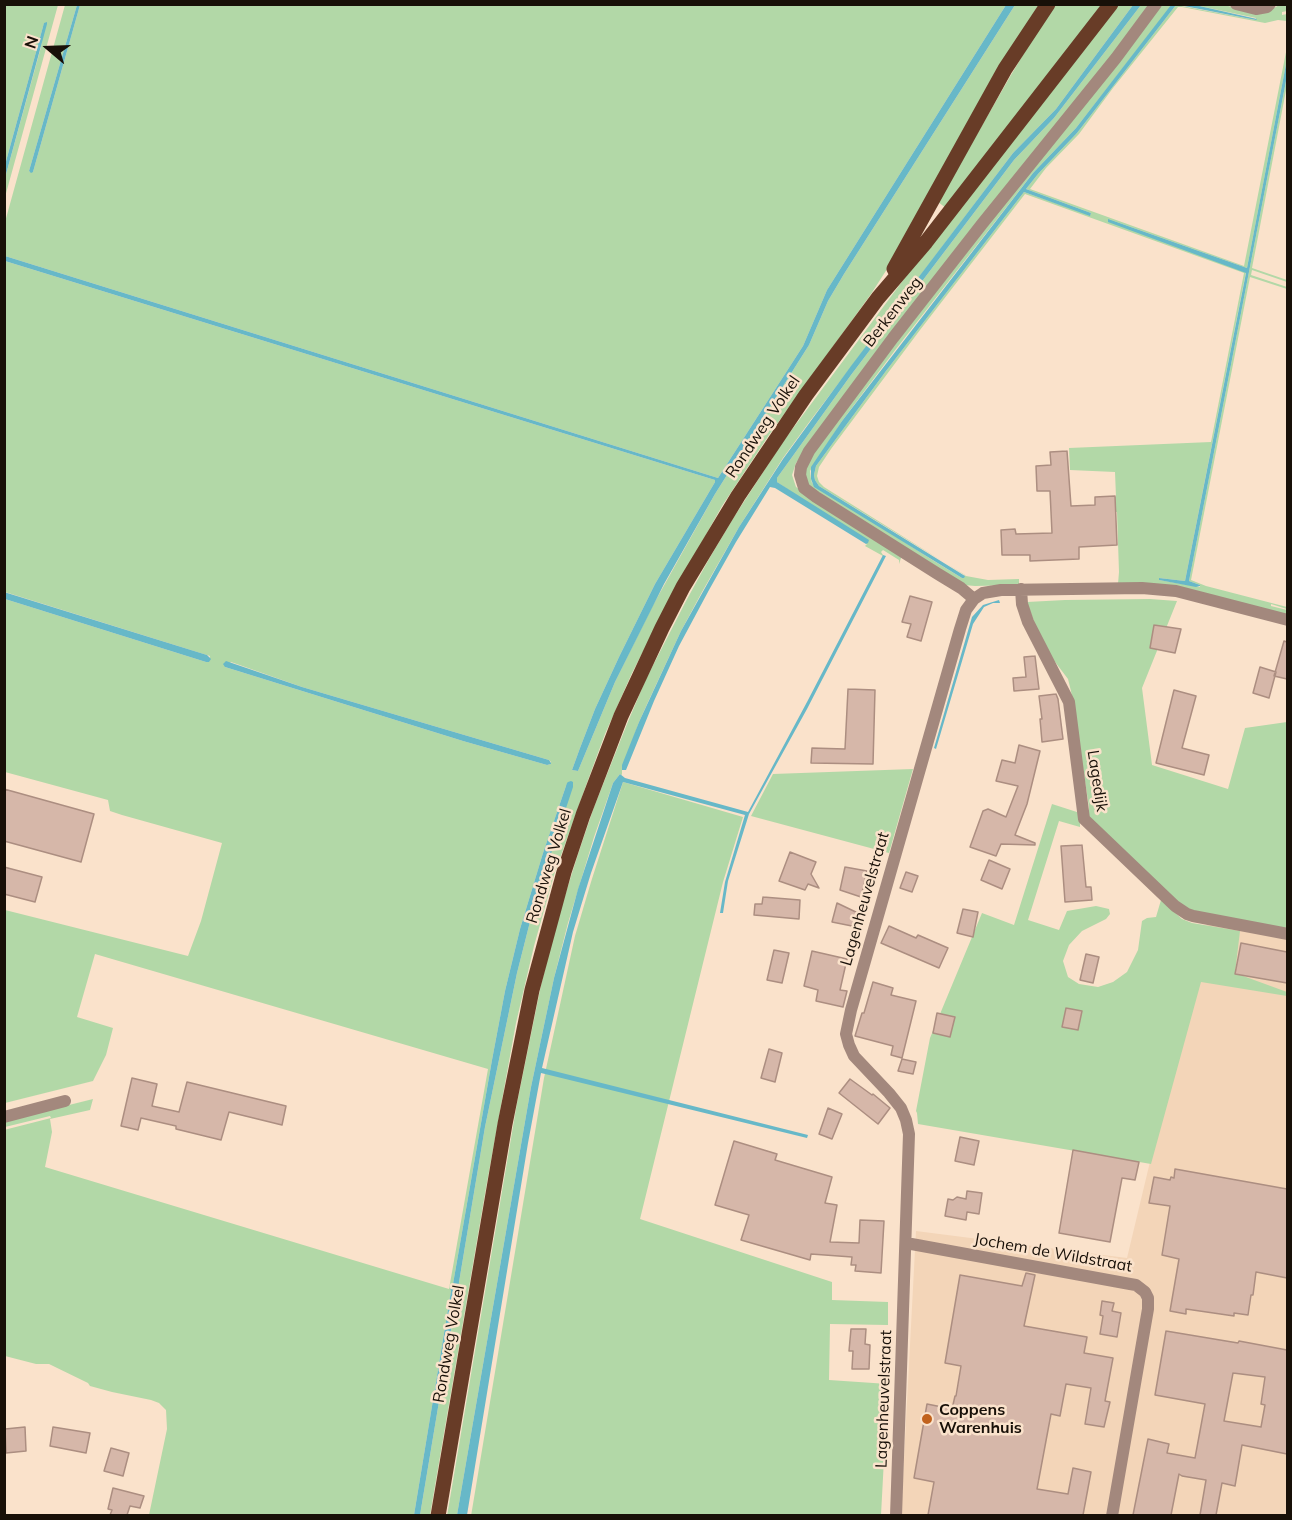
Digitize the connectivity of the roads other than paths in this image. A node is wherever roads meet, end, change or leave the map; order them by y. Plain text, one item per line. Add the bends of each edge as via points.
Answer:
1 (1048, 4) edge
2 (1111, 4) edge
3 (1156, 4) edge
4 (1236, 4) edge
5 (1270, 4) edge
6 (878, 298) junction
7 (1021, 590) junction
8 (974, 599) junction
9 (1287, 620) edge
10 (1287, 934) edge
11 (65, 1101) dead end
12 (4, 1117) edge
13 (906, 1243) junction
14 (438, 1515) edge
15 (896, 1515) edge
16 (1112, 1515) edge

1 - 6 main road, Rondweg Volkel via 1005,69
2 - 6 main road, Rondweg Volkel
3 - 8 street, Berkenweg via 893,338 801,467 801,481 810,493
4 - 5 street via 1256,9
6 - 14 main road, Rondweg Volkel via 806,395 683,587 625,707 583,815 539,960 517,1057
7 - 8 street via 983,593
7 - 9 street via 1159,589
7 - 10 street, Lagedijk via 1028,622 1069,702 1084,819 1187,914
8 - 13 street, Lagenheuvelstraat via 960,629 846,1034 854,1056 889,1093 906,1120
11 - 12 street
13 - 15 street, Lagenheuvelstraat
13 - 16 street, Jochem de Wildstraat via 1130,1284 1145,1292 1148,1309

